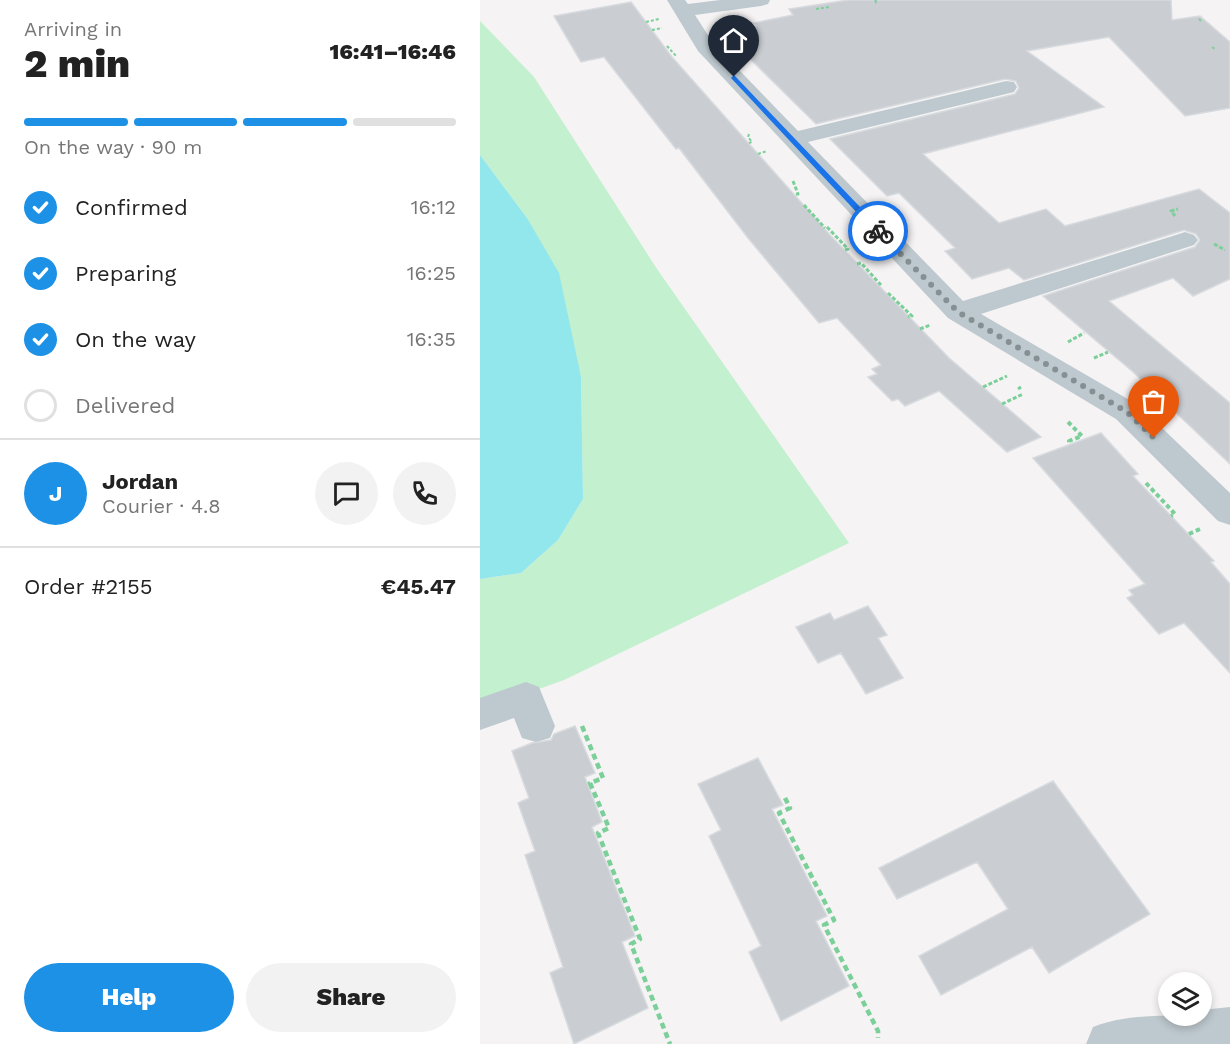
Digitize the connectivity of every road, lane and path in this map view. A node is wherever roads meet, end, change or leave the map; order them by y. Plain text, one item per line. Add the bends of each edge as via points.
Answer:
1 (761, 0) edge
2 (680, 5) edge
3 (830, 7) dead end
4 (816, 9) dead end
5 (658, 20) dead end
6 (646, 22) dead end
7 (667, 46) dead end
8 (1212, 47) dead end
9 (1216, 50) dead end
10 (676, 57) dead end
11 (1006, 87) dead end
12 (792, 140) junction
13 (804, 205) dead end
14 (1185, 240) dead end
15 (845, 250) dead end
16 (857, 264) dead end
17 (881, 285) dead end
18 (888, 292) dead end
19 (958, 312) junction
20 (908, 317) dead end
21 (1084, 333) dead end
22 (1069, 341) dead end
23 (1108, 352) dead end
24 (1098, 356) dead end
25 (1006, 376) dead end
26 (983, 387) dead end
27 (1023, 394) dead end
28 (1002, 404) dead end
29 (1068, 422) dead end
30 (1071, 444) dead end
31 (1146, 483) dead end
32 (1230, 513) edge
33 (1171, 516) dead end
34 (480, 714) edge
35 (536, 726) dead end
36 (582, 726) dead end
37 (784, 798) dead end
38 (1230, 1030) edge
39 (878, 1038) dead end
40 (670, 1044) edge
41 (1110, 1044) edge

1 - 2 street
2 - 12 street via 705,47
3 - 4 path
5 - 6 path
7 - 10 path
8 - 9 path
11 - 12 street
12 - 19 street
13 - 15 path via 848,249
14 - 19 street
16 - 17 path via 861,263
18 - 20 path via 912,316
19 - 32 street via 1127,412
21 - 22 path
23 - 24 path
25 - 26 path
27 - 28 path
29 - 30 path via 1082,436 1069,441
31 - 33 path via 1175,514
34 - 35 street via 526,698
36 - 40 path via 603,778 590,783 609,828 598,833 640,939 631,944
37 - 39 path via 790,808 779,813 834,920 824,925 878,1031
38 - 41 street

